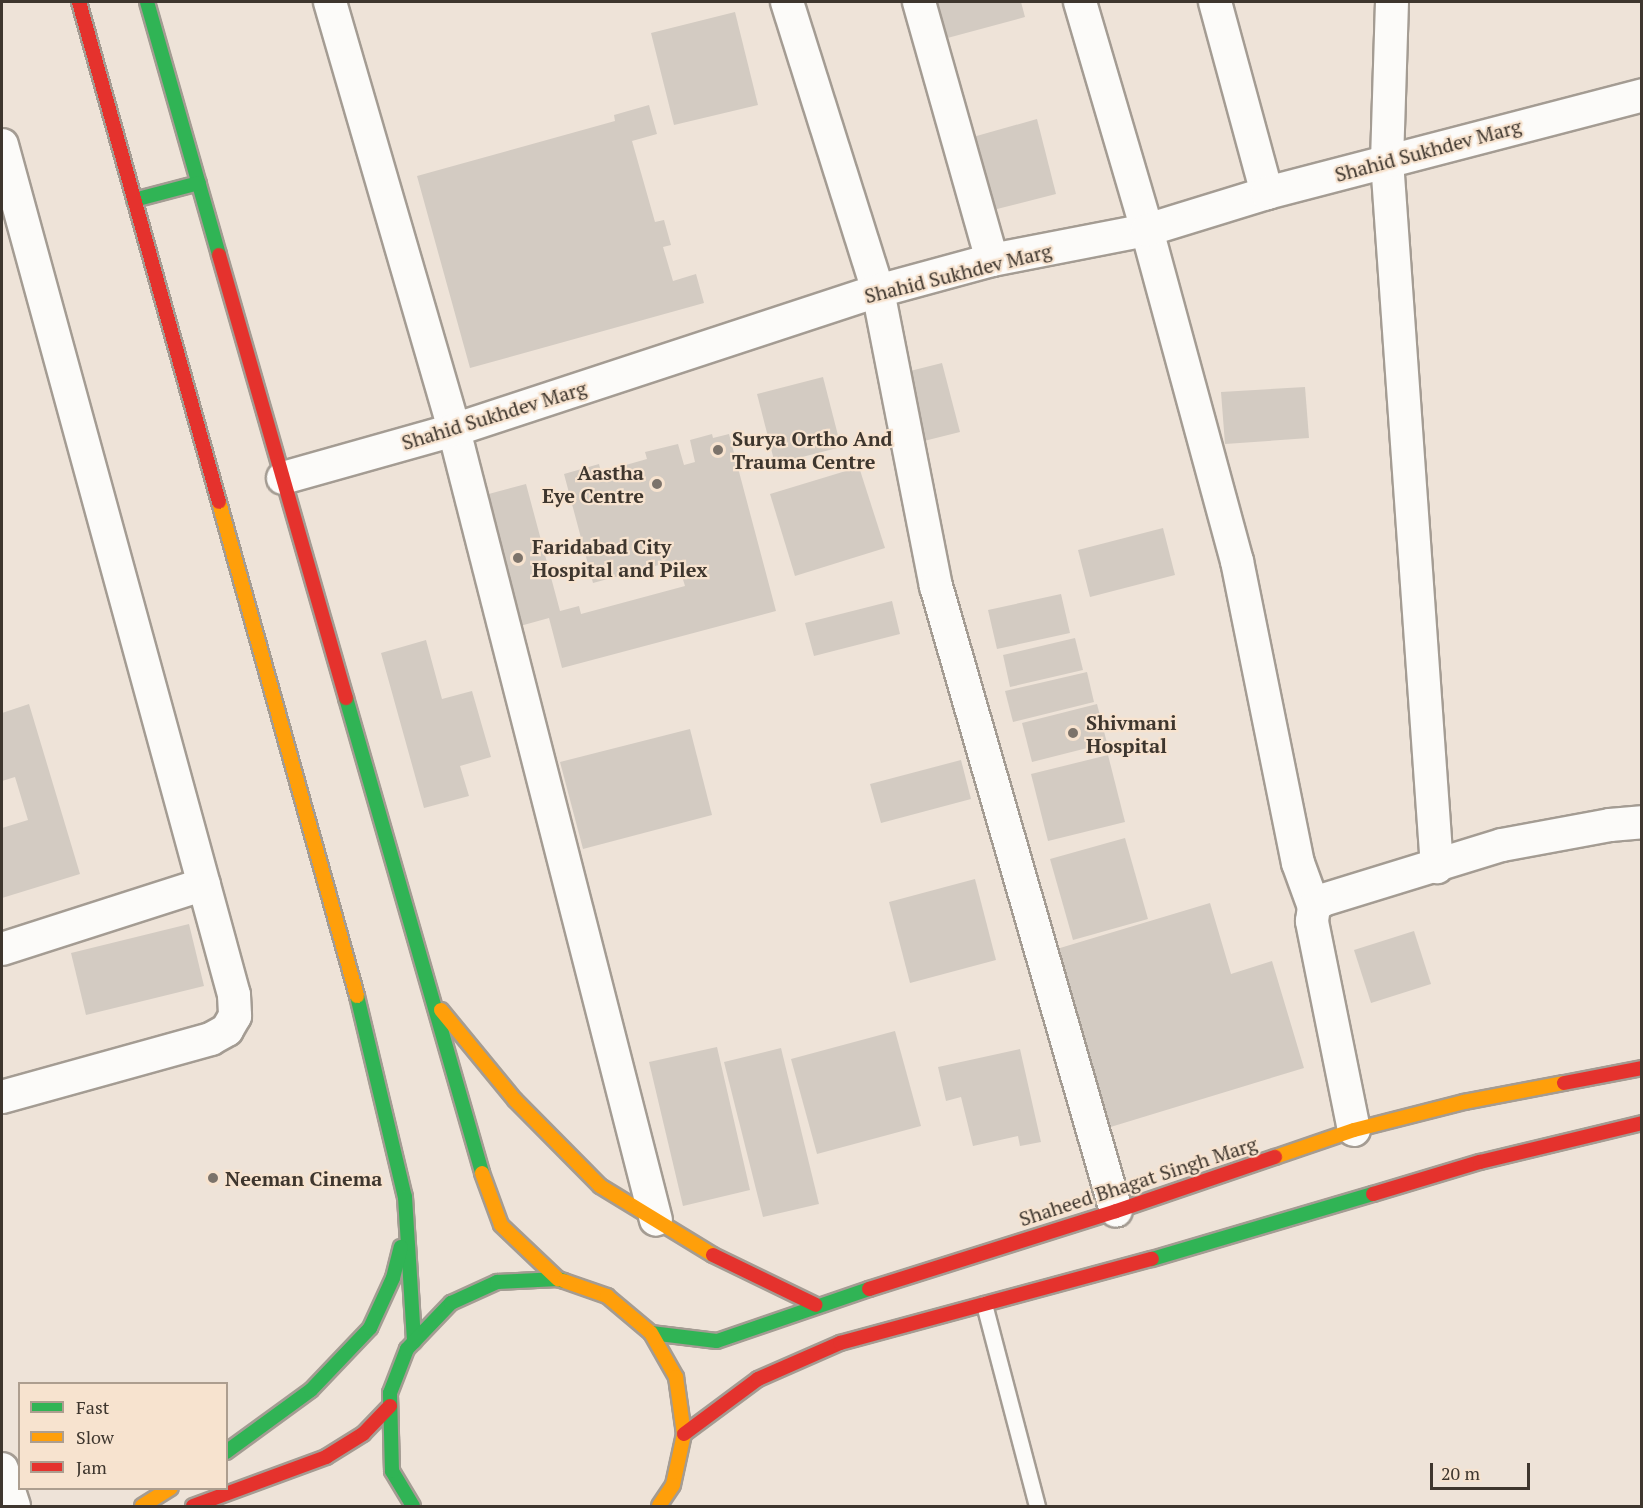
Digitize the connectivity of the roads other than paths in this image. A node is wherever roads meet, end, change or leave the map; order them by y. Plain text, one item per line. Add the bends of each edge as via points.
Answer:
1 (79, 2) edge
2 (147, 2) edge
3 (330, 2) edge
4 (787, 2) edge
5 (919, 2) edge
6 (1080, 2) edge
7 (1215, 2) edge
8 (1392, 2) edge
9 (1641, 95) edge
10 (2, 145) edge
11 (1387, 161) junction
12 (199, 183) junction
13 (1267, 193) junction
14 (134, 200) junction
15 (1147, 230) junction
16 (992, 260) junction
17 (878, 291) junction
18 (454, 430) junction
19 (283, 478) junction
20 (1641, 822) edge
21 (1437, 867) junction
22 (204, 884) junction
23 (1314, 907) junction
24 (2, 949) edge
25 (432, 1000) junction
26 (1641, 1068) edge
27 (2, 1097) edge
28 (1641, 1124) edge
29 (1354, 1130) junction
30 (1116, 1211) junction
31 (656, 1220) junction
32 (407, 1226) junction
33 (558, 1279) junction
34 (984, 1304) junction
35 (816, 1305) junction
36 (651, 1334) junction
37 (414, 1342) junction
38 (390, 1406) junction
39 (684, 1434) junction
40 (228, 1451) edge
41 (2, 1469) edge
42 (168, 1490) edge
43 (14, 1506) edge
44 (142, 1506) edge
45 (193, 1506) edge
46 (413, 1506) edge
47 (659, 1506) edge
48 (1037, 1506) edge

1 - 14 street
2 - 12 street
3 - 18 street
4 - 17 street
5 - 16 street
6 - 15 street
7 - 13 street
8 - 11 street
9 - 11 street, Shahid Sukhdev Marg
10 - 22 street
11 - 13 street, Shahid Sukhdev Marg
11 - 21 street
12 - 14 street
12 - 19 street
13 - 15 street, Shahid Sukhdev Marg
14 - 32 street via 365,1026 405,1197
15 - 16 street, Shahid Sukhdev Marg
15 - 23 street via 1237,561 1298,863
16 - 17 street, Shahid Sukhdev Marg
17 - 18 street, Shahid Sukhdev Marg
17 - 30 street via 936,586
18 - 19 street, Shahid Sukhdev Marg
18 - 31 street
19 - 25 street
20 - 21 street via 1502,845
21 - 23 street via 1323,900
22 - 24 street
22 - 27 street via 234,995 235,1016 227,1030 211,1039
23 - 29 street via 1312,921
25 - 31 street via 515,1100 600,1186
25 - 33 street via 478,1161 501,1226
26 - 29 street, Shaheed Bhagat Singh Marg via 1464,1102
28 - 34 street via 1480,1162 1202,1245
29 - 30 street, Shaheed Bhagat Singh Marg
30 - 35 street, Shaheed Bhagat Singh Marg
31 - 35 street via 728,1264
32 - 37 street
32 - 40 street via 393,1278 370,1328 311,1390
33 - 36 street via 607,1296
33 - 37 street via 497,1282 451,1303
34 - 39 street via 840,1343 758,1379
34 - 48 lane
35 - 36 street, Shaheed Bhagat Singh Marg via 717,1341
36 - 39 street via 675,1377
37 - 38 street via 390,1393
38 - 45 street via 363,1434 326,1457
38 - 46 street via 392,1471
39 - 47 street via 673,1485
41 - 43 street
42 - 44 street

